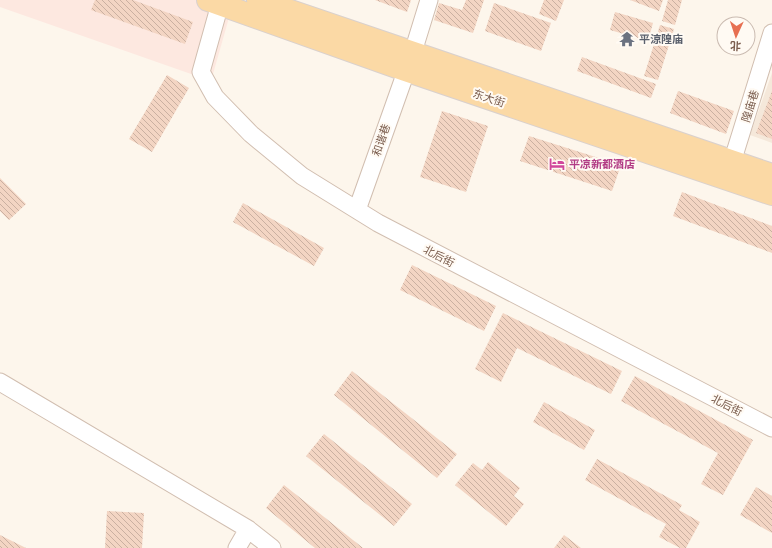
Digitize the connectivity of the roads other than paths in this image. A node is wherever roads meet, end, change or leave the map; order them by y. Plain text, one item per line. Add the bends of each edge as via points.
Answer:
1 (258, 0) edge
2 (429, 0) edge
3 (214, 2) edge
4 (772, 33) edge
5 (409, 61) junction
6 (729, 170) junction
7 (772, 175) edge
8 (772, 194) edge
9 (357, 210) junction
10 (0, 382) edge
11 (772, 428) edge
12 (248, 528) junction
13 (237, 548) edge
14 (272, 548) edge

1 - 5 main road, 东大街
2 - 5 street, 和谐巷
3 - 5 main road, 东大街
3 - 9 street, 北后街 via 201,72 215,97 251,134 302,176
4 - 6 street, 隍庙巷
5 - 6 main road, 东大街
5 - 9 street, 和谐巷
6 - 7 main road, 东大街
6 - 8 main road, 东大街
9 - 11 street, 北后街
10 - 12 street
12 - 13 street
12 - 14 street

